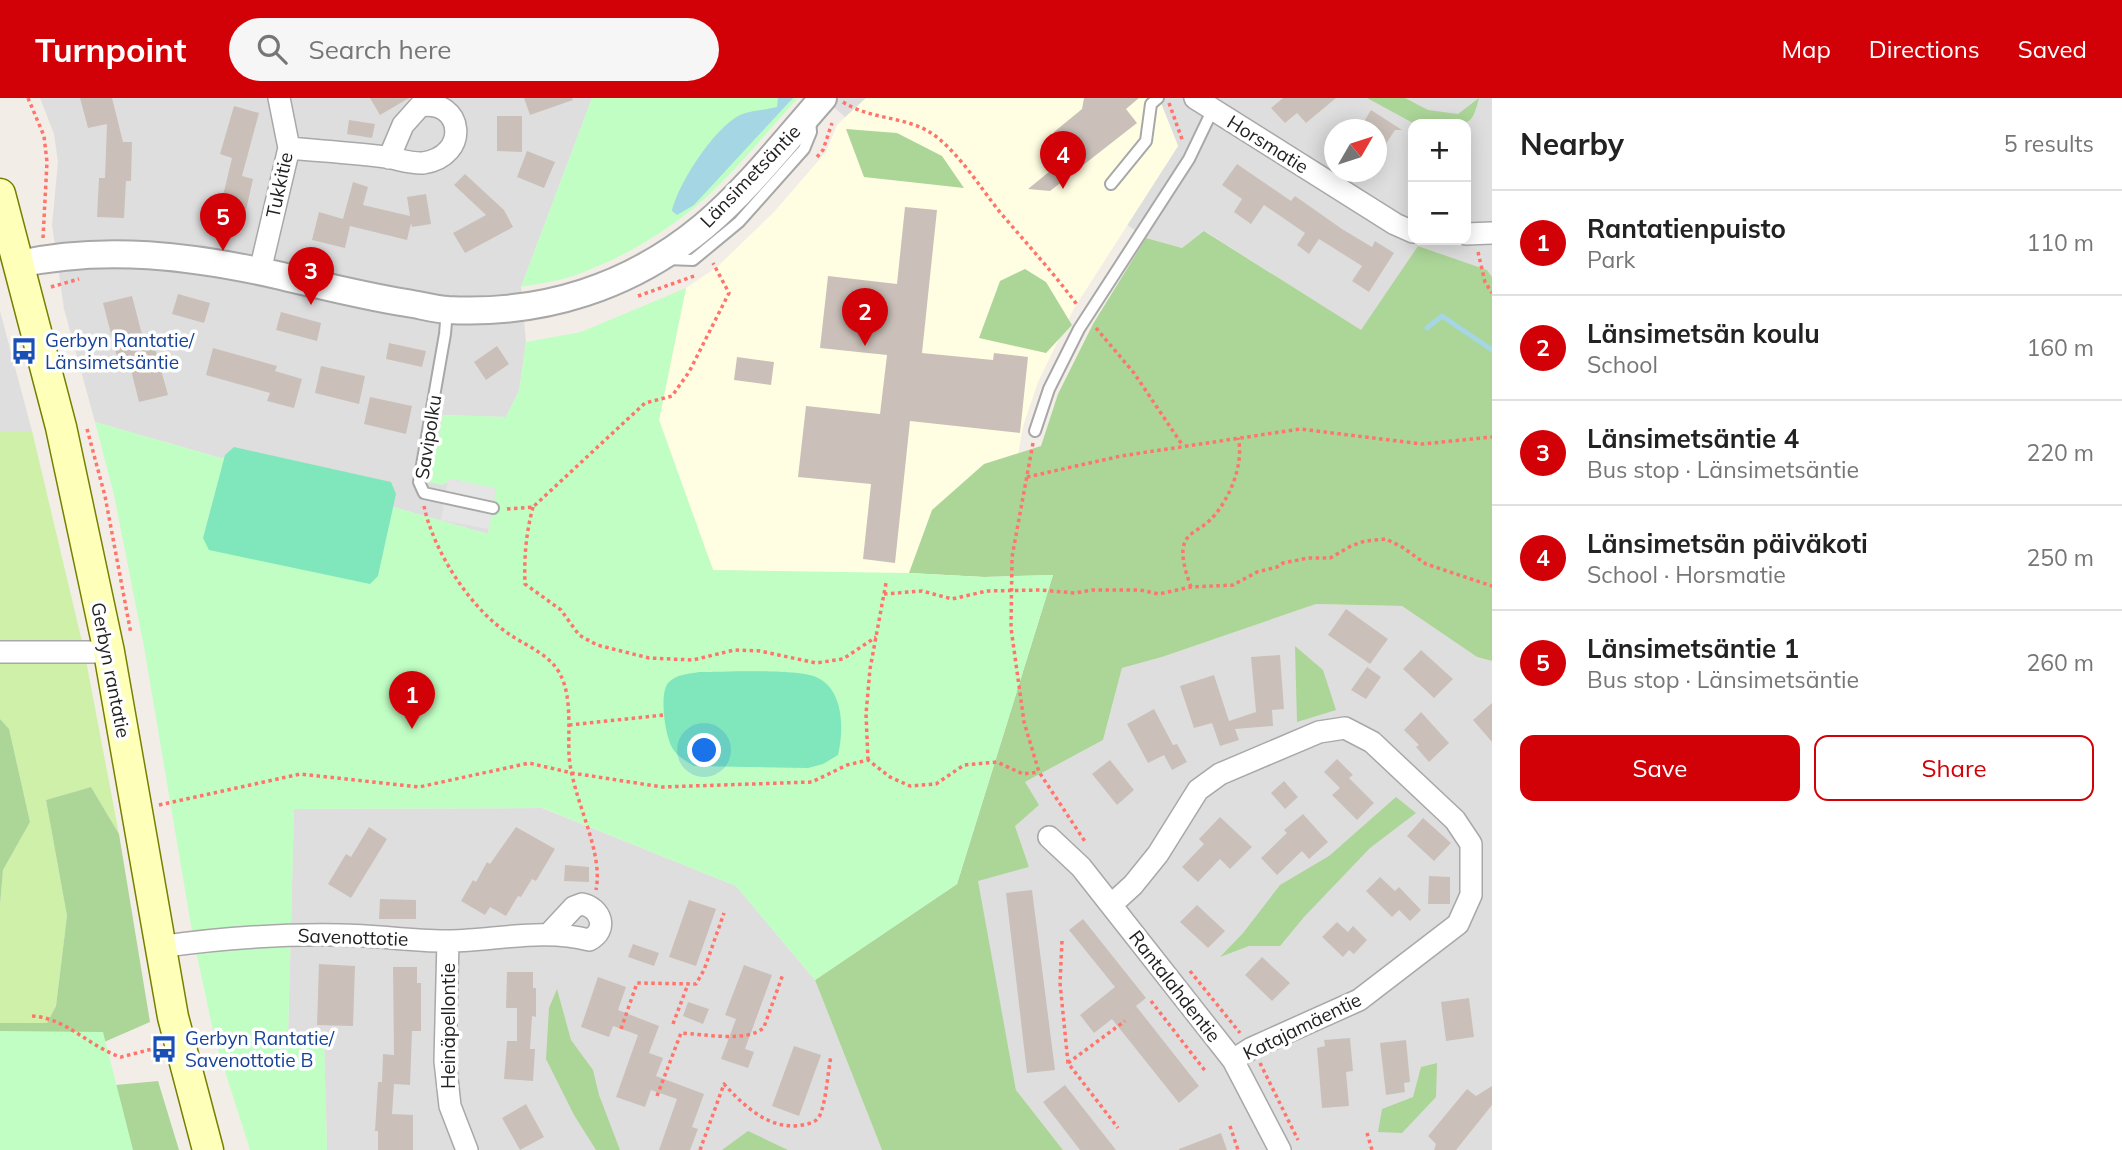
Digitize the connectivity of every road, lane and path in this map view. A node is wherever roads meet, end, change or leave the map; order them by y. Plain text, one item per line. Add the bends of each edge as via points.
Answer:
1 (279, 98) edge
2 (1158, 98) edge
3 (1167, 98) edge
4 (1204, 104) edge
5 (825, 105) edge
6 (289, 148) junction
7 (389, 158) dead end
8 (1189, 159) junction
9 (1111, 184) dead end
10 (0, 194) edge
11 (1408, 230) edge
12 (1477, 233) edge
13 (713, 263) dead end
14 (19, 264) junction
15 (260, 271) junction
16 (1492, 293) edge
17 (447, 310) junction
18 (1086, 317) junction
19 (1035, 431) joint
20 (1492, 437) edge
21 (1238, 438) junction
22 (1183, 446) junction
23 (1027, 477) junction
24 (420, 487) junction
25 (533, 507) junction
26 (493, 508) joint
27 (886, 583) dead end
28 (1492, 586) edge
29 (1191, 587) junction
30 (1012, 592) junction
31 (884, 594) junction
32 (876, 637) junction
33 (0, 652) edge
34 (110, 652) junction
35 (664, 715) dead end
36 (569, 724) junction
37 (868, 760) junction
38 (1039, 772) junction
39 (572, 773) junction
40 (159, 804) dead end
41 (1049, 837) dead end
42 (1089, 848) dead end
43 (1111, 905) junction
44 (593, 908) junction
45 (724, 913) dead end
46 (548, 936) junction
47 (448, 941) junction
48 (1062, 941) dead end
49 (159, 947) junction
50 (1185, 965) dead end
51 (783, 974) dead end
52 (688, 984) junction
53 (1151, 1000) dead end
54 (32, 1016) dead end
55 (1125, 1021) dead end
56 (673, 1024) dead end
57 (621, 1029) dead end
58 (179, 1042) junction
59 (1252, 1048) junction
60 (831, 1056) dead end
61 (1233, 1060) junction
62 (1068, 1063) junction
63 (1206, 1072) dead end
64 (657, 1096) dead end
65 (1230, 1126) dead end
66 (1118, 1128) dead end
67 (1367, 1133) dead end
68 (208, 1150) edge
69 (467, 1150) edge
70 (700, 1150) edge
71 (1238, 1150) edge
72 (1280, 1150) edge
73 (1301, 1150) edge
74 (1372, 1150) edge

1 - 6 street, Tukkitie
2 - 9 lane via 1151,104 1146,141
3 - 8 path
4 - 8 lane
4 - 11 street, Horsmatie
5 - 17 street, Länsimetsäntie via 705,226 617,282 575,298 514,310
5 - 18 path via 905,121 930,132 1049,267
6 - 7 street
6 - 15 street, Tukkitie
8 - 18 lane
10 - 14 main road, Gerbyn rantatie
12 - 16 path via 1485,282
13 - 25 path via 729,293 672,396 645,402
14 - 15 street, Länsimetsäntie via 131,253
14 - 34 main road, Gerbyn rantatie via 61,427
15 - 17 street, Länsimetsäntie
17 - 24 lane, Savipolku
18 - 19 lane via 1049,389
18 - 22 path via 1134,373
19 - 23 path
20 - 21 path via 1422,444 1300,429
21 - 22 path
21 - 29 path via 1241,450 1228,499 1207,523 1189,534 1183,547
22 - 23 path
23 - 30 path via 1012,557
24 - 26 lane, Savipolku via 424,493
24 - 36 path via 440,551 464,589 487,617 538,650 561,676
25 - 26 path
25 - 32 path via 526,530 525,584 561,610 579,635 597,645 649,658 693,660 734,650 816,663 843,659
27 - 31 path
28 - 29 path via 1426,564 1386,539 1365,541 1330,558 1283,563 1233,585
29 - 30 path via 1159,594 1140,590
30 - 31 path via 988,591 952,599 922,591
30 - 38 path via 1011,628 1024,722
31 - 32 path
32 - 37 path via 866,714
33 - 34 street
34 - 49 main road, Gerbyn rantatie
35 - 36 path
36 - 39 path
37 - 38 path via 910,786 936,784 964,765 997,762 1023,774
37 - 39 path via 812,782 662,787
38 - 42 path
39 - 40 path via 529,763 419,787 300,774
39 - 44 path via 596,859
41 - 43 street, Rantalahdentie
43 - 59 street, Katajamäentie via 1158,854 1198,790 1220,774 1319,732 1345,728 1372,742 1455,820 1471,844 1471,895 1458,924 1359,1000
43 - 61 street, Rantalahdentie
44 - 46 street via 573,907
44 - 46 street, Savenottotie via 601,920 595,937
45 - 52 path via 704,970 696,984
46 - 47 street, Savenottotie
47 - 49 street, Savenottotie via 241,936
47 - 69 street, Heinäpellontie via 446,1072 450,1107
48 - 62 path via 1060,983
49 - 58 main road, Gerbyn rantatie
50 - 59 path
51 - 64 path via 759,1034 681,1033
52 - 56 path
52 - 57 path via 637,983
53 - 63 path
54 - 58 path via 65,1025 121,1057
55 - 62 path
58 - 68 main road, Gerbyn rantatie
59 - 61 street, Katajamäentie
59 - 73 path
60 - 70 path via 820,1116 814,1122 788,1127 772,1122 744,1106 724,1084
61 - 72 street, Rantalahdentie
62 - 66 path
65 - 71 path
67 - 74 path

